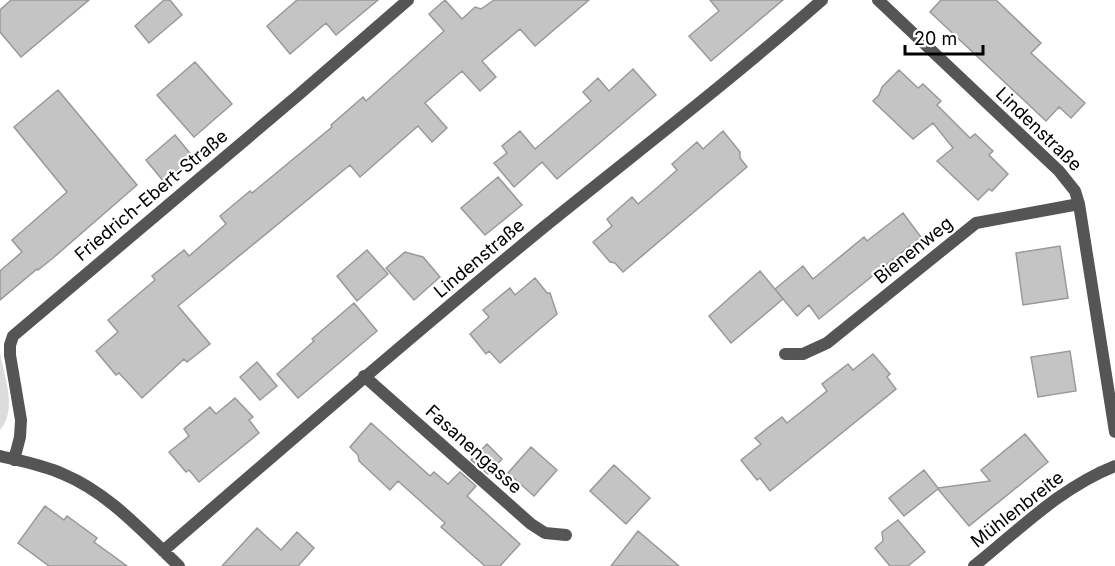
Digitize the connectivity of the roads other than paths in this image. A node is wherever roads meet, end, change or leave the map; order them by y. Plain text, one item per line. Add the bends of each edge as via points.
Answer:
1 (408, 0) edge
2 (822, 0) edge
3 (878, 0) edge
4 (1079, 204) junction
5 (784, 354) dead end
6 (364, 376) junction
7 (1115, 432) edge
8 (0, 456) edge
9 (14, 460) junction
10 (1115, 466) edge
11 (566, 535) dead end
12 (163, 550) junction
13 (983, 563) edge
14 (179, 566) edge

1 - 9 street, Friedrich-Ebert-Straße via 14,336 10,355 21,420
2 - 6 street, Lindenstraße via 738,73
3 - 4 street, Lindenstraße via 1059,171 1075,191
4 - 5 street, Bienenweg via 976,223 827,343 803,354
4 - 7 street, Lindenstraße
6 - 11 street, Fasanengasse via 531,524 545,534
6 - 12 street, Lindenstraße
8 - 9 street
9 - 12 street via 81,483 111,503
10 - 13 street, Mühlenbreite via 1058,497
12 - 14 street

